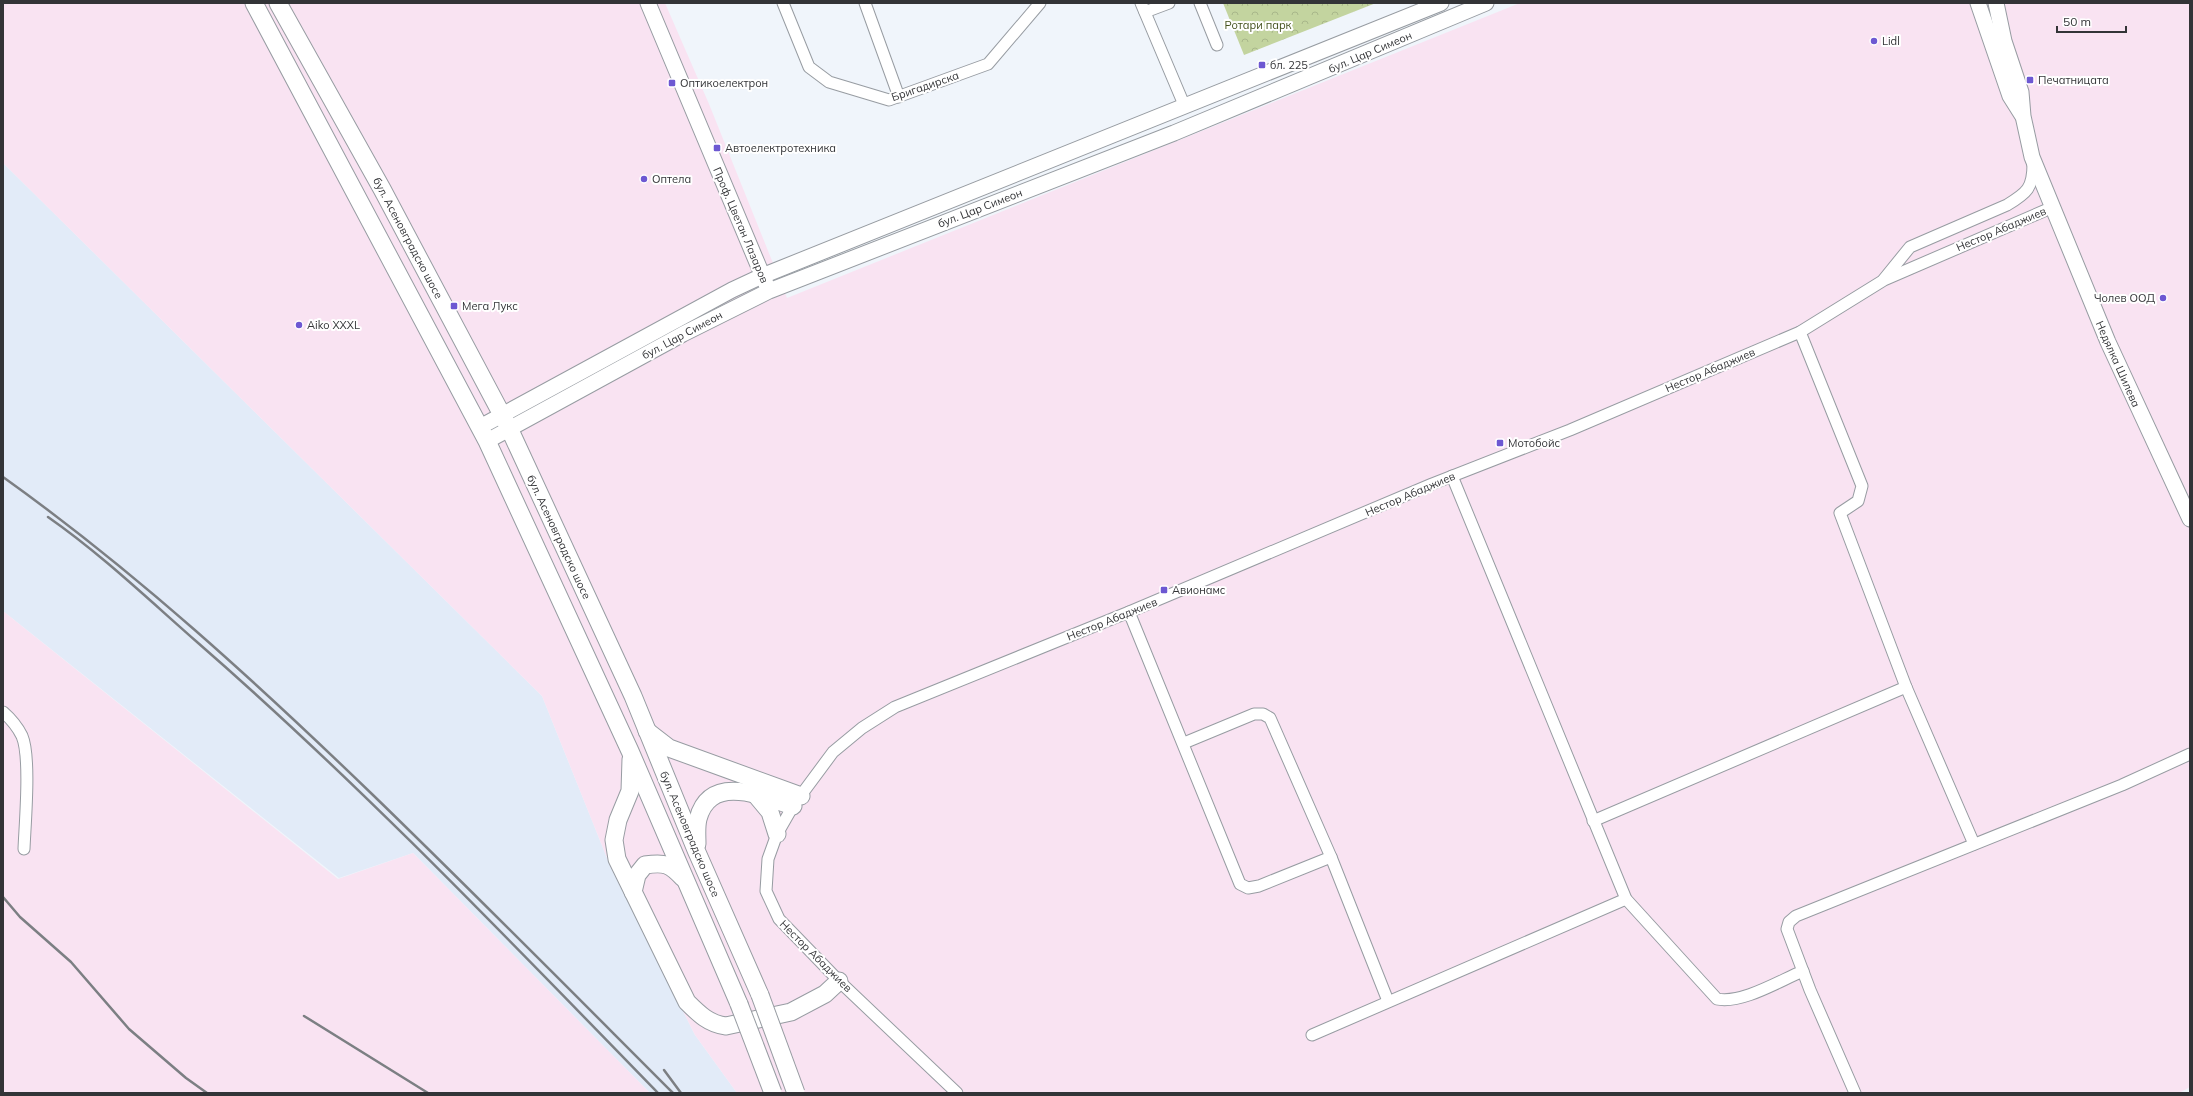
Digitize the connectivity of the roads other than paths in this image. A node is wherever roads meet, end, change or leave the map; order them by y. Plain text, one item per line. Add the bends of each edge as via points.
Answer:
1 (254, 3) edge
2 (278, 3) edge
3 (648, 3) edge
4 (783, 3) edge
5 (865, 3) edge
6 (1040, 3) edge
7 (1169, 3) edge
8 (1200, 3) edge
9 (1441, 3) edge
10 (1486, 3) edge
11 (1978, 3) edge
12 (1996, 3) edge
13 (1143, 8) edge
14 (1217, 45) dead end
15 (899, 97) junction
16 (1185, 107) junction
17 (2023, 116) junction
18 (2032, 158) junction
19 (2053, 207) junction
20 (762, 276) junction
21 (1884, 280) junction
22 (769, 291) junction
23 (1800, 332) junction
24 (506, 422) junction
25 (483, 434) junction
26 (1452, 476) junction
27 (2190, 519) edge
28 (1129, 612) junction
29 (1906, 687) junction
30 (3, 712) edge
31 (646, 730) junction
32 (1184, 743) junction
33 (630, 751) junction
34 (2190, 754) edge
35 (755, 794) junction
36 (797, 801) junction
37 (1593, 822) junction
38 (777, 834) junction
39 (1974, 844) junction
40 (24, 849) dead end
41 (696, 850) junction
42 (1331, 857) junction
43 (686, 881) junction
44 (633, 892) junction
45 (1626, 899) junction
46 (1803, 971) junction
47 (839, 980) junction
48 (1388, 1001) junction
49 (1312, 1035) dead end
50 (773, 1093) edge
51 (796, 1093) edge
52 (957, 1093) edge
53 (1855, 1093) edge

1 - 25 main road, бул. Асеновградско шосе
2 - 24 main road, бул. Асеновградско шосе via 382,189
3 - 20 main road, Проф. Цветан Лазаров
4 - 15 street, Бригадирска via 809,67 829,82 889,100
5 - 15 street
6 - 15 street, Бригадирска via 988,64
7 - 13 street
8 - 14 street
9 - 16 main road, бул. Цар Симеон
10 - 22 main road, бул. Цар Симеон via 1174,133
11 - 17 main road, Недялка Шилева via 2010,96
12 - 17 main road, Недялка Шилева via 2004,41 2021,92
13 - 16 street
16 - 20 main road, бул. Цар Симеон
17 - 18 main road, Недялка Шилева
18 - 19 main road, Недялка Шилева
18 - 21 street, Нестор Абаджиев via 2033,175 2030,187 2021,197 1910,247
19 - 21 street, Нестор Абаджиев
19 - 27 main road, Недялка Шилева via 2114,355
20 - 22 main road, Проф. Цветан Лазаров
20 - 24 main road, бул. Цар Симеон via 725,293
21 - 23 street, Нестор Абаджиев
22 - 24 main road, бул. Цар Симеон
23 - 26 street, Нестор Абаджиев via 1570,430
23 - 29 street via 1862,486 1858,501 1840,513
24 - 25 main road, бул. Цар Симеон
24 - 31 main road, бул. Асеновградско шосе
25 - 33 main road, бул. Асеновградско шосе
26 - 28 street, Нестор Абаджиев
26 - 37 street
28 - 32 street
28 - 36 street, Нестор Абаджиев via 895,707 862,728 833,752
29 - 37 street
29 - 39 street
30 - 40 street via 20,732 26,755
31 - 36 main road via 669,748
31 - 41 main road, бул. Асеновградско шосе
32 - 42 street via 1254,714 1263,714 1270,718
32 - 42 street via 1240,884 1248,888 1260,886
33 - 43 main road, бул. Асеновградско шосе
33 - 44 main road via 630,791 618,820 614,840 617,859
34 - 39 street via 2122,785
35 - 36 main road
35 - 38 main road via 770,812
35 - 41 main road via 742,791 720,792 707,800 698,820
36 - 38 street, Нестор Абаджиев
37 - 45 street
38 - 47 street, Нестор Абаджиев via 768,859 766,892 779,919
39 - 46 street via 1796,916 1789,922 1787,929
41 - 51 main road, бул. Асеновградско шосе, bridge via 760,995
42 - 48 street
43 - 44 main road via 672,866 658,863 646,865 637,875
43 - 50 main road, бул. Асеновградско шосе, bridge via 739,1004
44 - 47 main road via 687,1002 706,1020 716,1025 726,1026 791,1012 825,994
45 - 46 street via 1717,998 1727,1001 1739,998
45 - 48 street
46 - 53 street
47 - 52 street, Нестор Абаджиев
48 - 49 street

